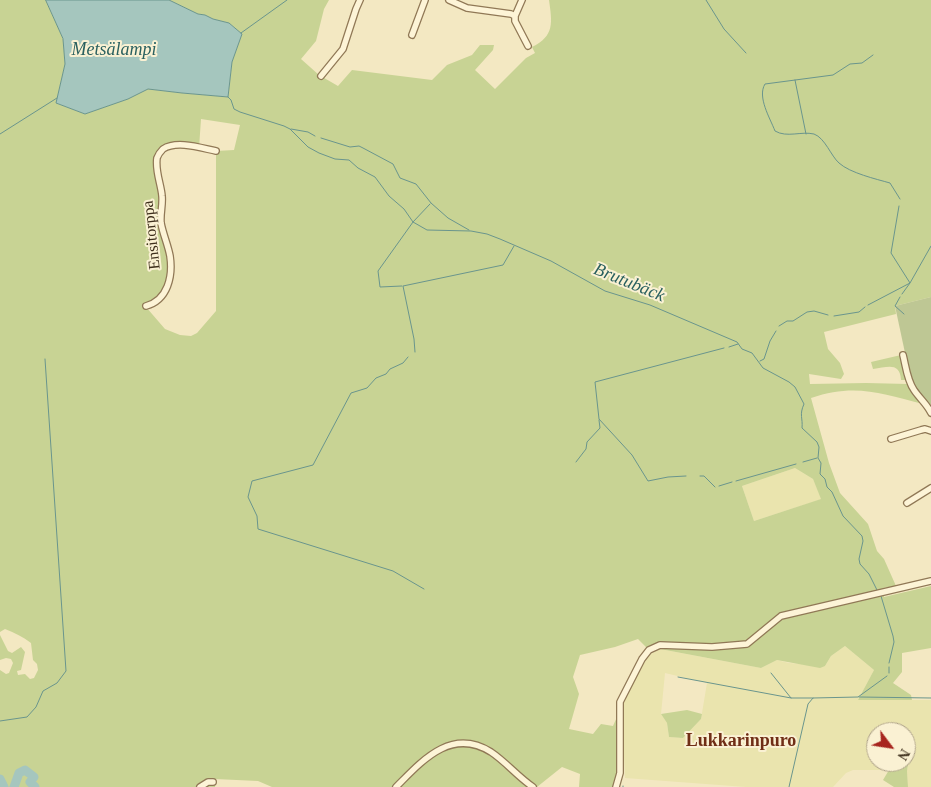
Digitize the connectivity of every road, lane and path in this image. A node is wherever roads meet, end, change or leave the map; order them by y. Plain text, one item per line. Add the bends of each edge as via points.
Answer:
1 (360, 0) edge
2 (425, 0) edge
3 (449, 0) edge
4 (522, 0) edge
5 (515, 16) junction
6 (412, 35) dead end
7 (528, 46) dead end
8 (321, 76) dead end
9 (216, 151) dead end
10 (146, 306) dead end
11 (903, 355) dead end
12 (931, 414) edge
13 (931, 431) edge
14 (891, 439) dead end
15 (931, 488) edge
16 (907, 503) dead end
17 (931, 581) edge
18 (213, 782) dead end
19 (200, 787) edge
20 (396, 787) edge
21 (533, 787) edge
22 (616, 787) edge

1 - 8 street via 343,49
2 - 6 street
3 - 5 street via 467,8
4 - 5 street
5 - 7 street
9 - 10 street, Ensitorppa via 174,146 161,151 157,159 162,196 161,223 170,256 170,272 165,292
11 - 12 street via 909,382
13 - 14 street via 925,429
15 - 16 street
17 - 22 street via 782,616 747,644 712,648 660,645 649,650 620,702 620,773
18 - 19 street
20 - 21 street via 441,747 462,743 491,753

